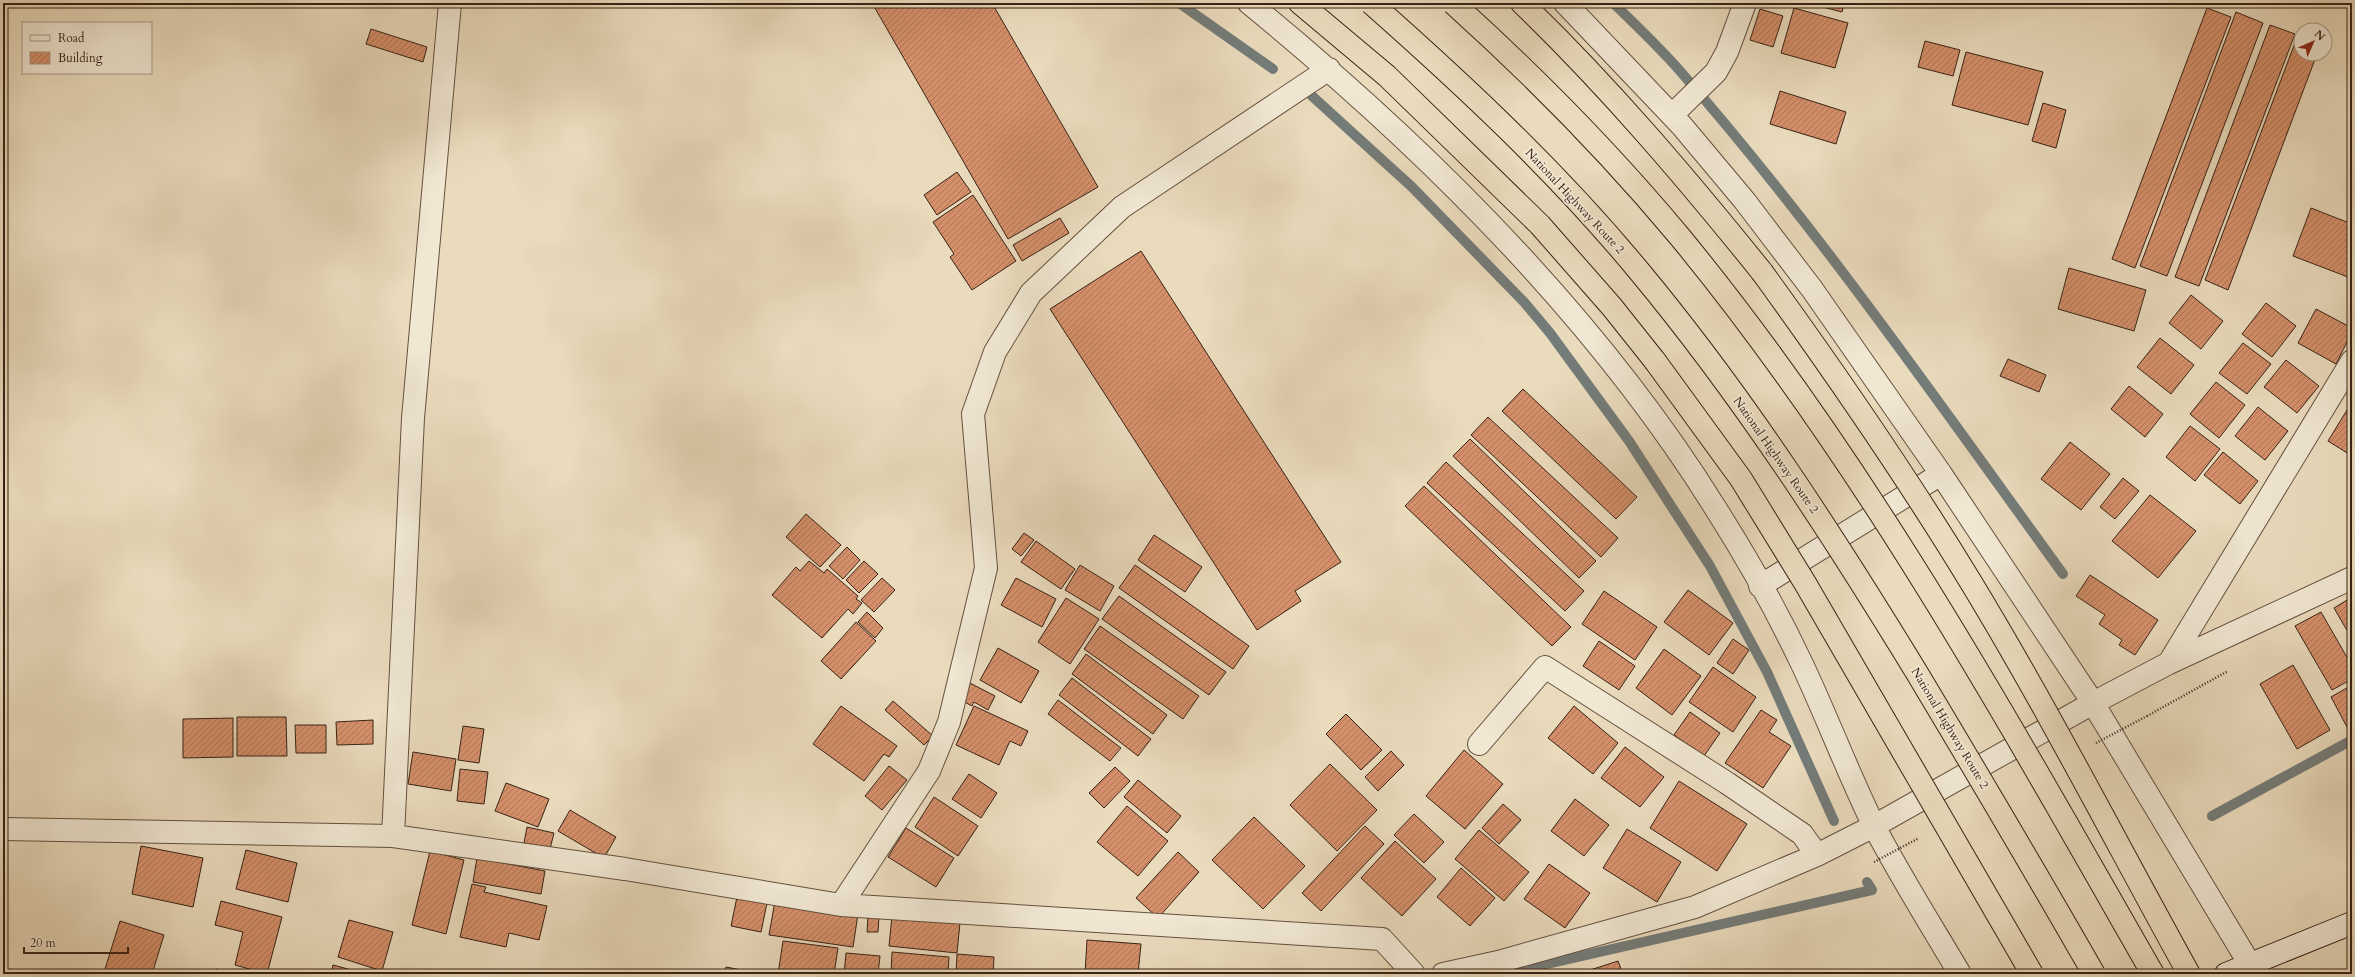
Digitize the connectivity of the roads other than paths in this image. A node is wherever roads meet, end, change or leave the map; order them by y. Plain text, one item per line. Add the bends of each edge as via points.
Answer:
1 (450, 3) edge
2 (1249, 3) edge
3 (1300, 3) edge
4 (1371, 3) edge
5 (1453, 3) edge
6 (1522, 3) edge
7 (1565, 3) edge
8 (1745, 3) edge
9 (1330, 69) junction
10 (1672, 115) junction
11 (2352, 362) edge
12 (1941, 474) junction
13 (2352, 578) edge
14 (1760, 586) junction
15 (2169, 663) junction
16 (2094, 703) junction
17 (1478, 744) dead end
18 (1874, 826) junction
19 (3, 829) edge
20 (393, 836) junction
21 (1817, 855) junction
22 (841, 905) junction
23 (2352, 923) edge
24 (2249, 963) junction
25 (1498, 968) edge
26 (1414, 974) edge
27 (1443, 974) edge
28 (1960, 974) edge
29 (2032, 974) edge
30 (2094, 974) edge
31 (2153, 974) edge
32 (2189, 974) edge
33 (2226, 974) edge

1 - 20 street via 413,418
2 - 9 street
3 - 29 highway, bridge via 1387,76 1540,225 1612,307 1655,361 1741,479 1805,582
4 - 30 highway, National Highway Route 2, bridge via 1465,87 1558,179 1639,271 1719,373 1808,500 1884,619 2006,821
5 - 31 highway, bridge via 1499,44 1595,141 1680,238 1766,348 1852,471 1931,593
6 - 32 highway, bridge via 1615,98 1688,180 1762,272 1835,373 1904,476 1972,585 2043,707
7 - 10 street
8 - 10 street via 1727,52 1716,72
9 - 14 street via 1502,235 1582,327 1655,420 1716,508
9 - 22 street via 1122,207 1031,293 995,352 973,414 986,568 949,722 929,771
10 - 12 street via 1744,200 1812,289
11 - 15 street
12 - 14 street
12 - 16 street
13 - 15 street
14 - 18 street via 1801,662
15 - 16 street
16 - 18 street
16 - 24 street
17 - 21 street via 1545,667 1727,782 1802,834
18 - 21 street
18 - 28 street
19 - 20 street
20 - 22 street via 641,871 814,898
21 - 25 street via 1695,907
22 - 26 street via 1382,939
23 - 24 street
24 - 33 street
25 - 27 street

